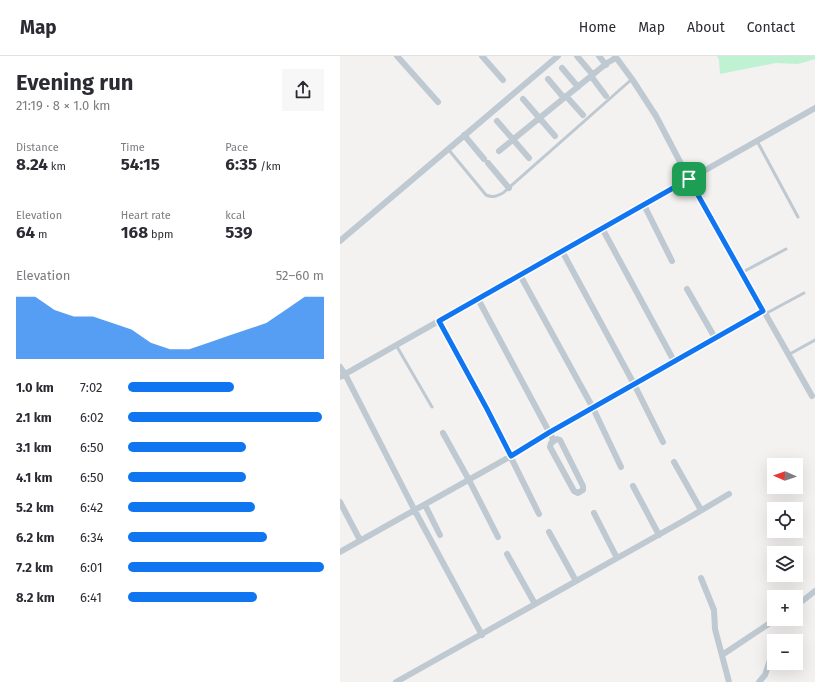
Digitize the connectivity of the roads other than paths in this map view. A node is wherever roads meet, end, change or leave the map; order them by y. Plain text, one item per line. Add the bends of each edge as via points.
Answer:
1 (397, 56) edge
2 (482, 56) edge
3 (558, 56) edge
4 (577, 56) edge
5 (598, 56) edge
6 (615, 57) edge
7 (606, 64) junction
8 (562, 68) dead end
9 (592, 76) junction
10 (548, 78) dead end
11 (632, 79) junction
12 (503, 80) dead end
13 (578, 87) junction
14 (606, 96) dead end
15 (565, 97) junction
16 (523, 99) dead end
17 (438, 102) dead end
18 (815, 108) edge
19 (583, 115) dead end
20 (540, 118) junction
21 (497, 121) dead end
22 (464, 135) junction
23 (555, 136) dead end
24 (513, 139) junction
25 (757, 141) junction
26 (448, 149) junction
27 (499, 151) dead end
28 (529, 158) dead end
29 (689, 179) junction
30 (509, 188) junction
31 (644, 205) junction
32 (798, 217) dead end
33 (602, 228) junction
34 (340, 240) edge
35 (786, 249) dead end
36 (562, 251) junction
37 (672, 261) dead end
38 (741, 273) junction
39 (520, 275) junction
40 (687, 289) dead end
41 (804, 293) dead end
42 (478, 299) junction
43 (764, 313) junction
44 (439, 321) junction
45 (715, 338) junction
46 (815, 340) edge
47 (396, 345) junction
48 (788, 355) junction
49 (674, 361) junction
50 (340, 367) edge
51 (342, 375) edge
52 (634, 384) junction
53 (812, 396) dead end
54 (432, 407) dead end
55 (593, 408) junction
56 (550, 432) junction
57 (443, 433) dead end
58 (554, 441) junction
59 (663, 442) dead end
60 (511, 456) junction
61 (674, 462) dead end
62 (621, 467) dead end
63 (469, 480) junction
64 (633, 486) dead end
65 (729, 494) dead end
66 (340, 502) edge
67 (425, 505) junction
68 (701, 510) junction
69 (415, 511) junction
70 (594, 513) dead end
71 (539, 514) dead end
72 (549, 532) dead end
73 (440, 535) dead end
74 (659, 535) junction
75 (498, 537) dead end
76 (360, 540) junction
77 (340, 552) edge
78 (507, 554) dead end
79 (617, 558) junction
80 (700, 578) dead end
81 (576, 581) junction
82 (815, 591) edge
83 (803, 600) edge
84 (535, 604) junction
85 (767, 625) edge
86 (482, 635) junction
87 (722, 655) junction
88 (767, 669) edge
89 (396, 682) edge
90 (729, 682) edge
91 (759, 682) edge

1 - 17 street
2 - 12 street
3 - 22 street
4 - 9 street
5 - 7 street
6 - 7 street
6 - 11 street
7 - 9 street
8 - 13 street
9 - 13 street
9 - 14 street
10 - 15 street
11 - 29 street via 665,132
11 - 30 lane
13 - 15 street
15 - 19 street
15 - 20 street
16 - 20 street
18 - 25 street
20 - 23 street
20 - 24 street
21 - 24 street
22 - 26 street
22 - 30 street
24 - 27 street
24 - 28 street
25 - 29 street
25 - 32 lane
26 - 30 lane via 486,195 497,196
26 - 34 street
29 - 31 street
29 - 38 street
31 - 33 street
31 - 37 street
33 - 36 street
33 - 49 street
35 - 38 lane
36 - 39 street
36 - 52 street
38 - 43 street
39 - 42 street
39 - 55 street
40 - 45 street
41 - 43 lane
42 - 44 street
42 - 56 street
43 - 45 street
43 - 48 street
44 - 47 street
44 - 60 street
45 - 49 street
46 - 48 lane
47 - 51 street
47 - 54 lane
48 - 53 street
49 - 52 street
50 - 51 street
51 - 69 street
52 - 55 street
52 - 59 street
55 - 56 street
55 - 62 street
56 - 58 street
56 - 60 street
57 - 63 street
58 - 58 street via 550,447 574,491 578,493 583,490 583,486 560,440
60 - 63 street
60 - 71 street
61 - 68 street
63 - 67 street
63 - 75 street
64 - 74 street
65 - 68 street
66 - 76 street
67 - 69 street
67 - 73 street
68 - 74 street
69 - 76 street
69 - 86 street
70 - 79 street
72 - 81 street
74 - 79 street
76 - 77 street
78 - 84 street
79 - 81 street
80 - 87 street via 714,610 715,629
81 - 84 street
82 - 83 street
84 - 86 street
85 - 87 street
86 - 89 street
87 - 90 street
88 - 91 street

